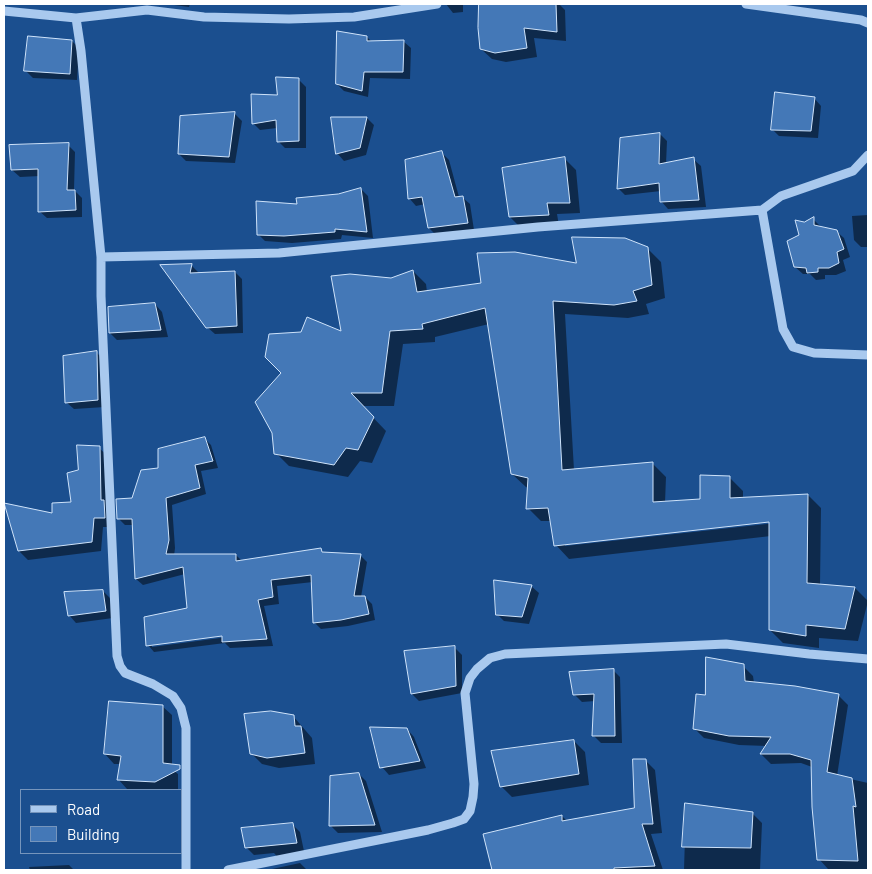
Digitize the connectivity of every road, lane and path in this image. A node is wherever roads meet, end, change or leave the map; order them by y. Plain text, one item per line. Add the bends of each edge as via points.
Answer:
1 (437, 4) edge
2 (751, 4) edge
3 (4, 11) edge
4 (76, 18) junction
5 (868, 23) edge
6 (868, 155) edge
7 (762, 210) junction
8 (101, 257) junction
9 (868, 356) edge
10 (868, 659) edge
11 (186, 870) edge
12 (228, 870) edge

1 - 4 street via 354,17 204,17 147,10
2 - 5 street
3 - 4 street
4 - 8 street
6 - 7 street via 853,171 781,196
7 - 8 street via 538,227 279,253
7 - 9 street via 783,329 794,347 814,353
8 - 11 street via 117,656 125,673 173,696 180,708 186,728
10 - 12 street via 726,644 506,654 490,658 470,678 465,694 474,784 470,811 464,818 428,830

